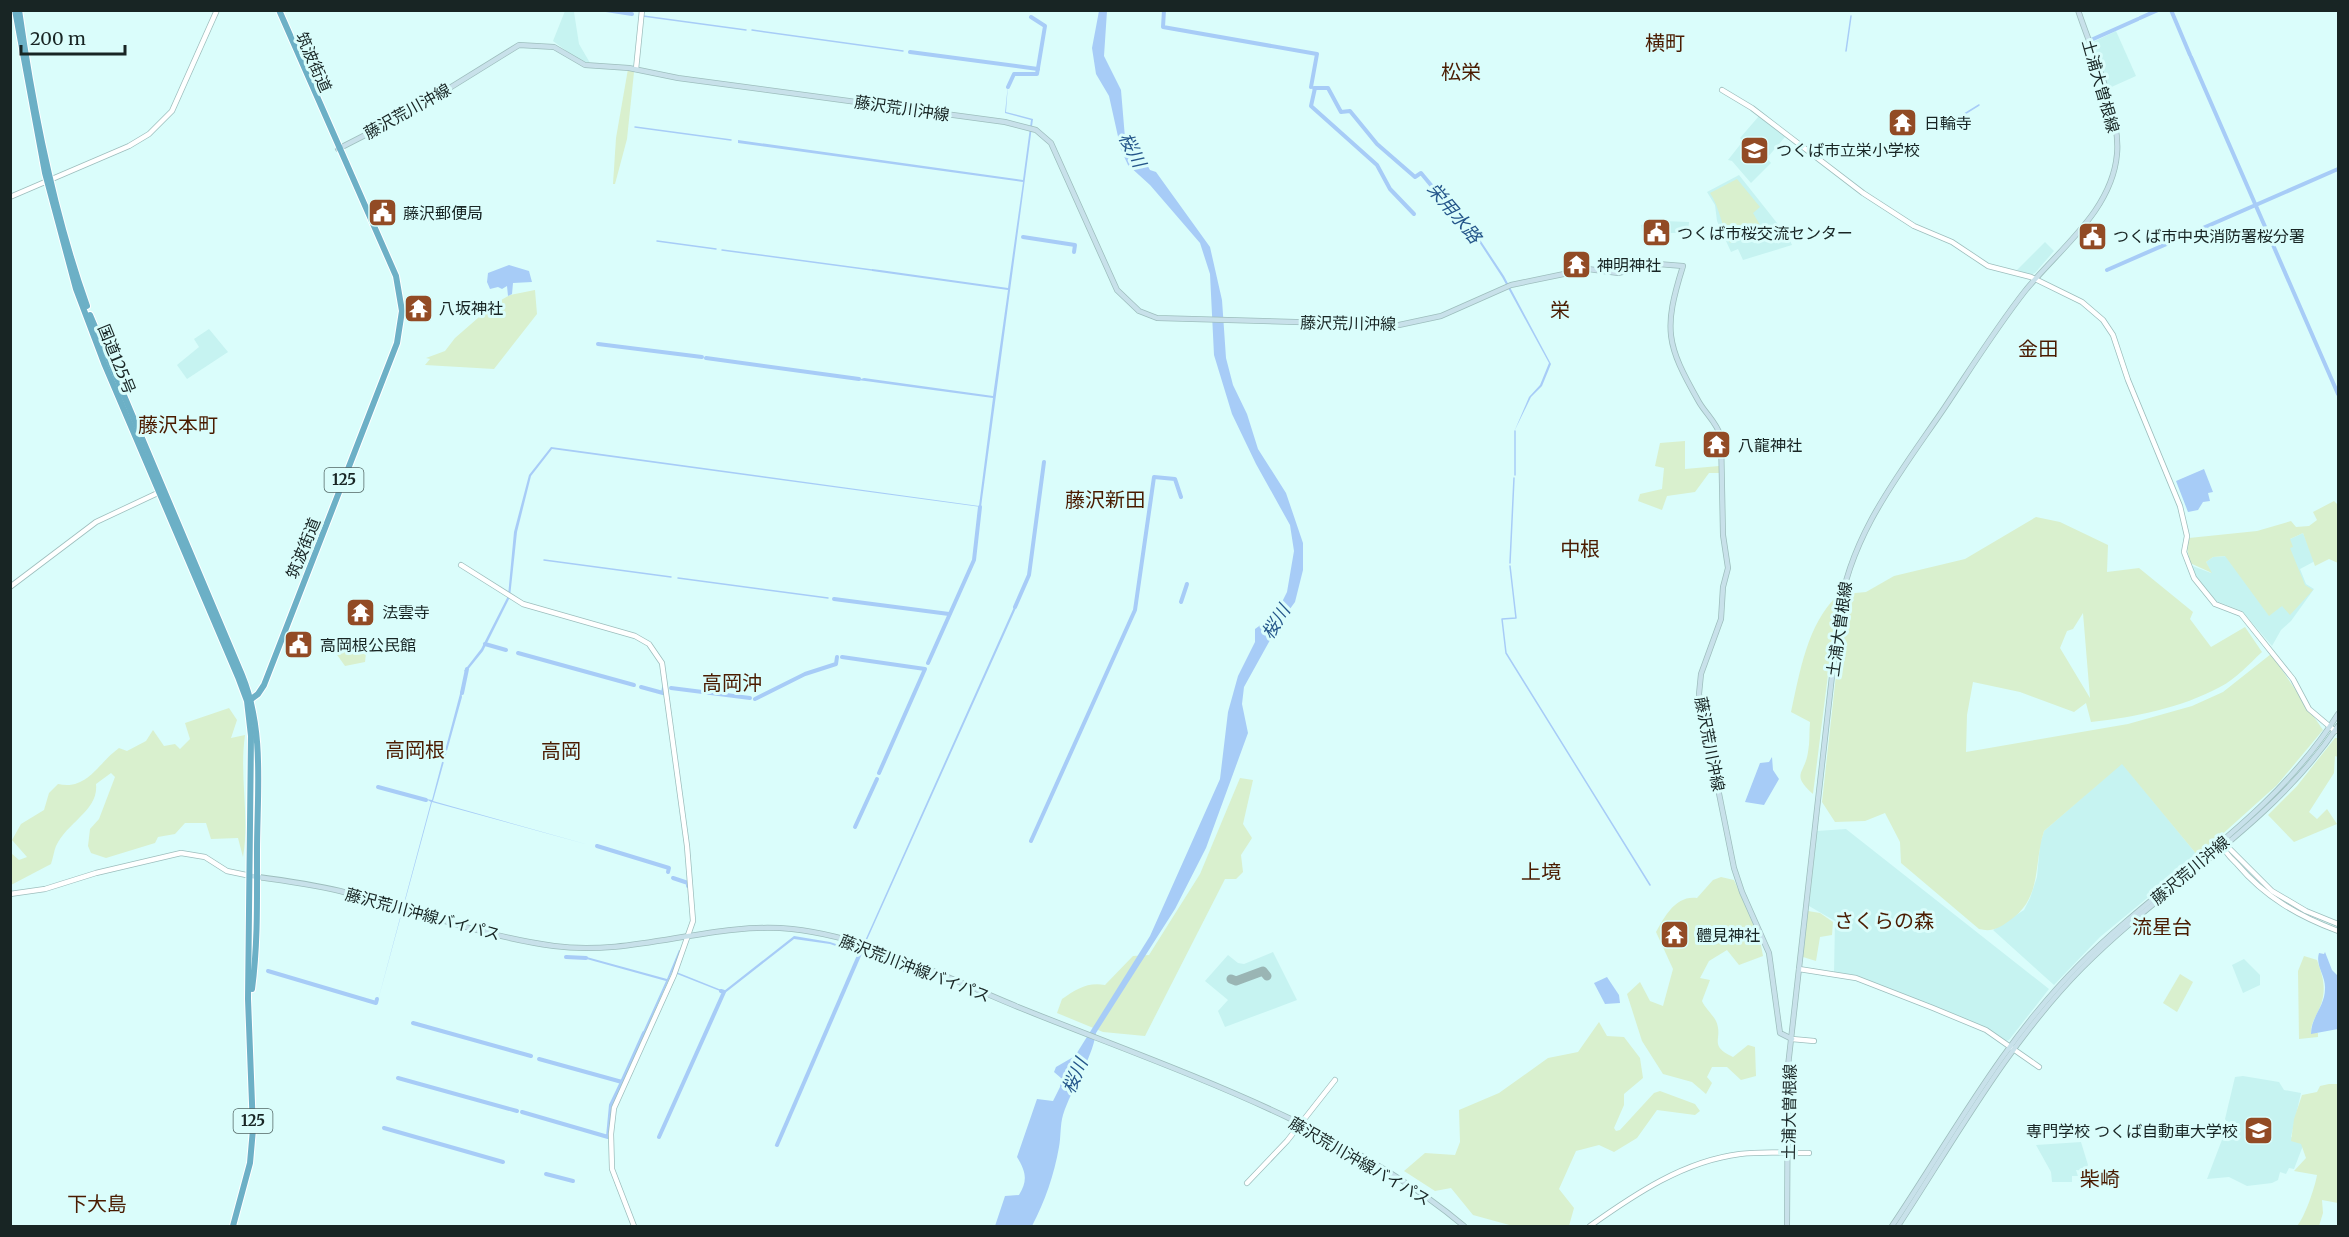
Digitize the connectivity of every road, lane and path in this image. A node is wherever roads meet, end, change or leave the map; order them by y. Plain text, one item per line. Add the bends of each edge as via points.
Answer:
1 (15, 10) edge
2 (19, 10) edge
3 (218, 10) edge
4 (279, 10) edge
5 (642, 10) edge
6 (2078, 10) edge
7 (636, 69) junction
8 (1722, 90) dead end
9 (338, 149) junction
10 (49, 180) junction
11 (10, 197) edge
12 (2035, 279) junction
13 (161, 492) junction
14 (461, 565) dead end
15 (10, 587) edge
16 (249, 700) junction
17 (2338, 714) edge
18 (2338, 726) edge
19 (2334, 731) edge
20 (2224, 846) junction
21 (254, 876) junction
22 (10, 894) edge
23 (2338, 924) edge
24 (2338, 931) edge
25 (689, 935) junction
26 (1799, 969) junction
27 (1792, 1039) junction
28 (1814, 1041) dead end
29 (2012, 1049) junction
30 (2039, 1067) dead end
31 (1335, 1080) dead end
32 (1300, 1124) junction
33 (1787, 1153) junction
34 (1809, 1153) dead end
35 (1247, 1183) dead end
36 (233, 1227) edge
37 (634, 1227) edge
38 (1464, 1227) edge
39 (1590, 1227) edge
40 (1787, 1227) edge
41 (1892, 1227) edge
42 (1898, 1227) edge

1 - 10 highway, 国道125号 / 125
2 - 10 highway, 国道125号 / 125
3 - 10 street via 177,101 157,128 129,147
4 - 9 highway, 筑波街道 / 125
5 - 7 street
6 - 12 main road, 土浦大曽根線 via 2114,122 2115,169 2099,206
7 - 9 main road, 藤沢荒川沖線 via 585,65 558,48 519,45 414,110
7 - 27 main road, 藤沢荒川沖線 via 1005,122 1036,130 1057,152 1117,290 1147,315 1399,325 1441,316 1511,285 1588,269 1618,273 1658,264 1683,266 1670,313 1669,338 1690,385 1721,437 1723,534 1728,561 1721,619 1701,674 1699,694 1734,868 1769,953 1780,1033
8 - 12 street via 1914,226 1952,242 1988,266
9 - 16 highway, 筑波街道 / 125 via 396,276 401,326 264,685
10 - 11 street
10 - 13 highway, 国道125号 / 125 via 92,319
12 - 19 street via 2088,306 2110,329 2184,518 2184,552 2193,578 2215,604 2241,614 2293,679 2312,713
12 - 26 main road, 土浦大曽根線 via 1881,501 1854,555 1839,614
13 - 15 street via 96,522
13 - 16 highway, 国道125号 / 125
14 - 25 street via 523,604 635,636 649,644 662,663 693,895
16 - 21 highway, 125 via 258,736
17 - 19 main road, 藤沢荒川沖線
18 - 19 main road, 藤沢荒川沖線
19 - 20 main road, 藤沢荒川沖線 via 2276,801
20 - 23 street via 2272,891
20 - 24 street via 2268,895 2301,916
20 - 29 main road, 藤沢荒川沖線 via 2098,953
21 - 22 street via 227,871 205,857 181,852 45,889
21 - 25 main road, 藤沢荒川沖線バイパス via 319,886 548,945 607,947
21 - 36 highway, 125 via 248,1013 253,1142
25 - 32 main road, 藤沢荒川沖線バイパス via 749,928 811,932 862,945
25 - 37 street via 614,1108 612,1169
26 - 27 main road, 土浦大曽根線
26 - 29 street via 1856,978 1986,1030
27 - 28 street
27 - 33 main road, 土浦大曽根線 via 1787,1081
29 - 30 street
29 - 41 main road, 藤沢荒川沖線
29 - 42 main road, 藤沢荒川沖線
31 - 32 street
32 - 35 street
32 - 38 main road, 藤沢荒川沖線バイパス via 1414,1188
33 - 34 street
33 - 39 street via 1740,1154 1698,1164 1626,1202
33 - 40 main road, 土浦大曽根線

